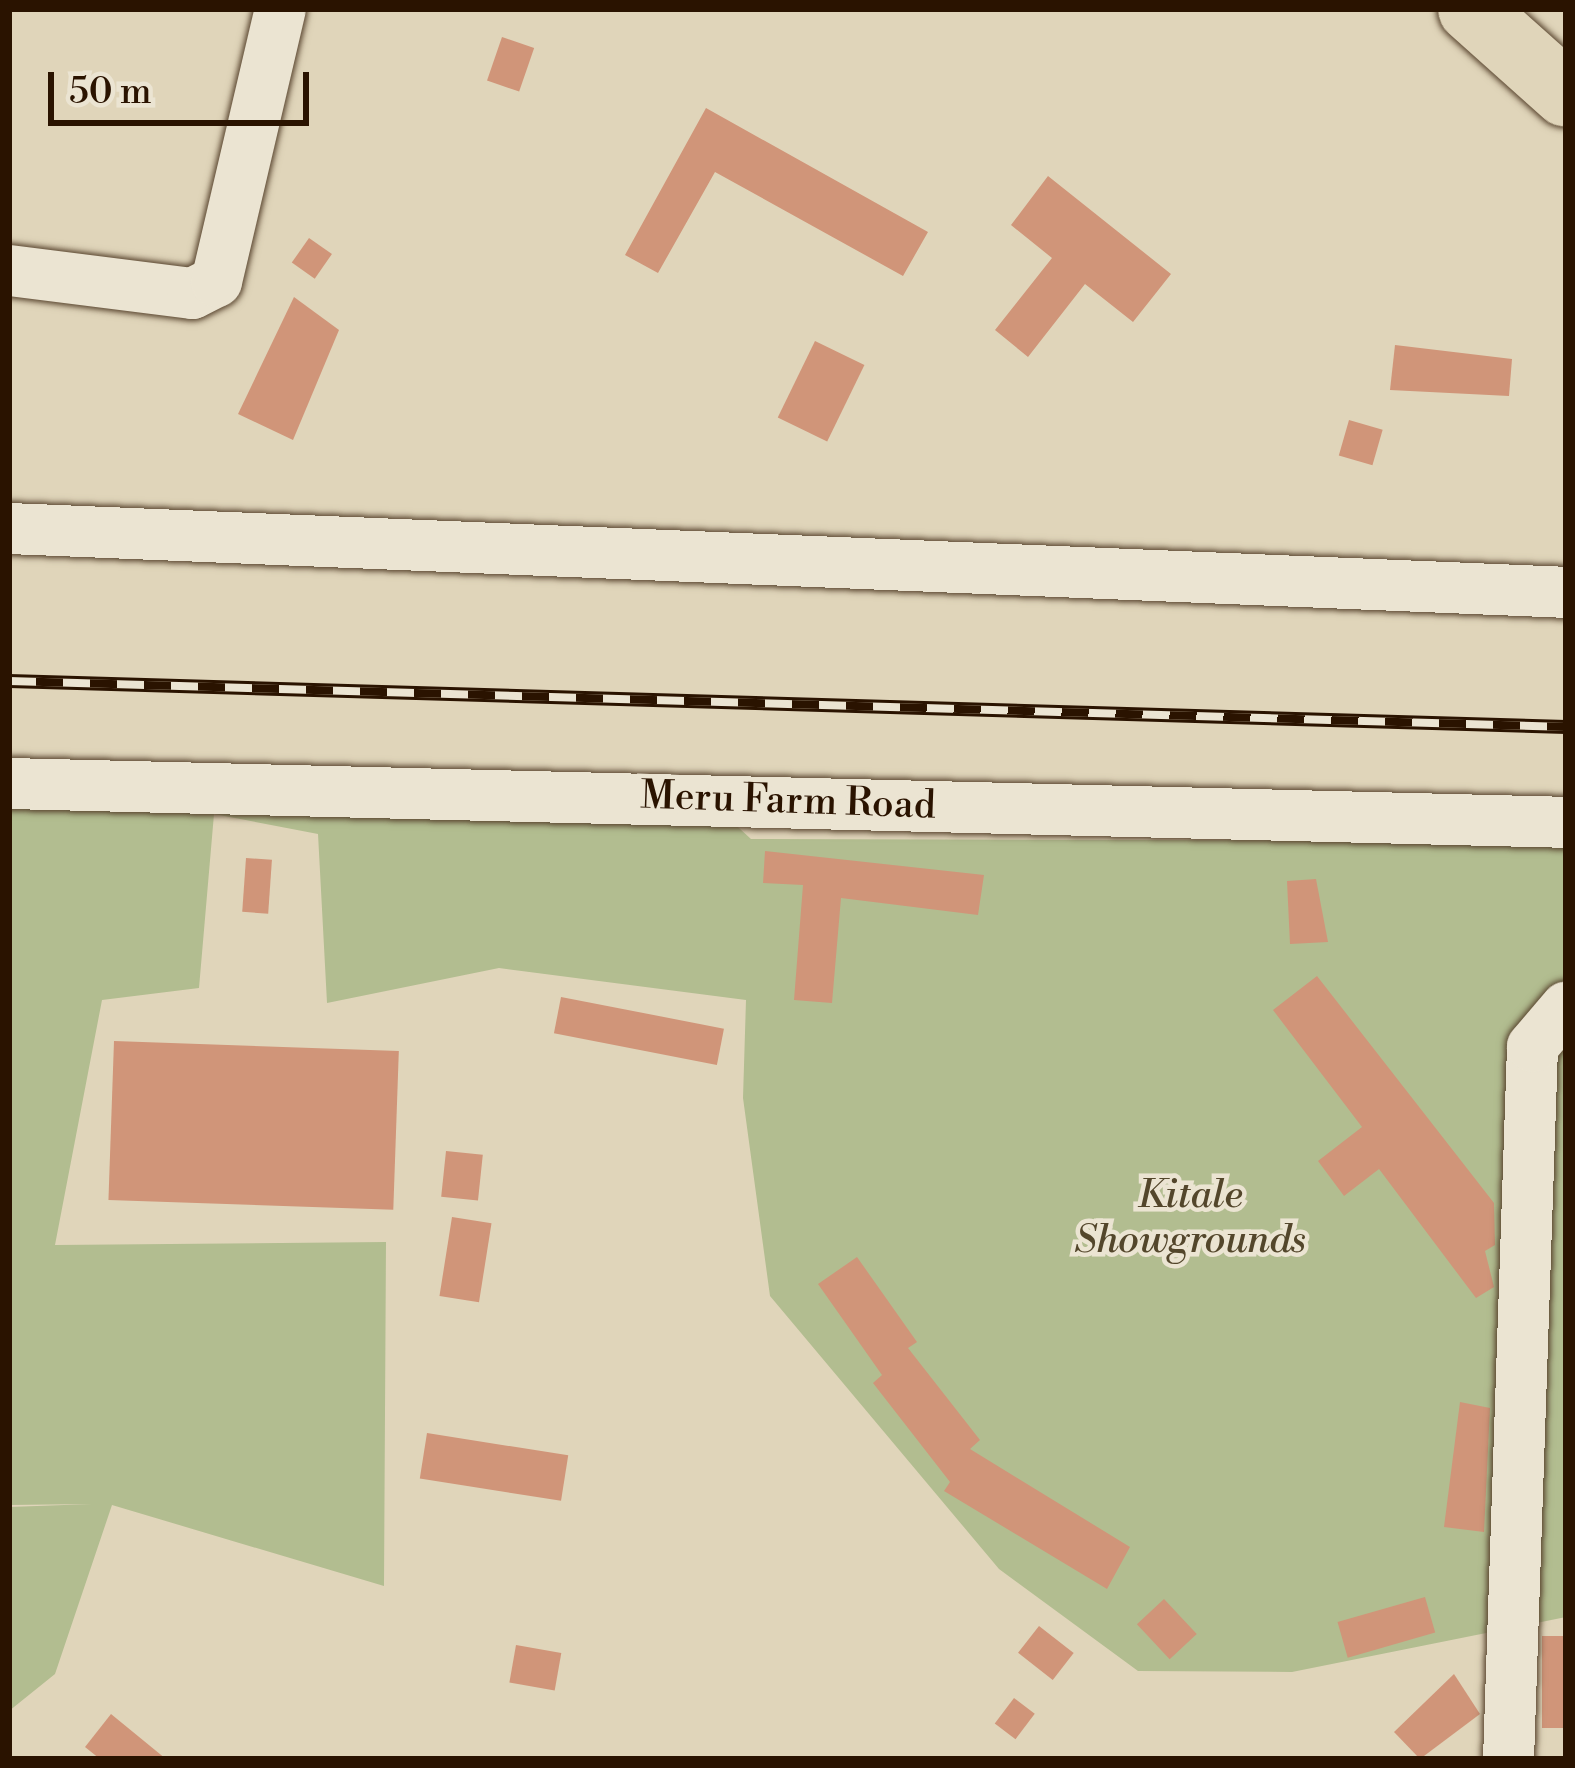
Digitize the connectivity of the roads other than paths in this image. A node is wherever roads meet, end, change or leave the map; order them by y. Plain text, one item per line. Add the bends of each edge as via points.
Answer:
1 (280, 9) edge
2 (1497, 18) edge
3 (1566, 94) edge
4 (9, 270) edge
5 (9, 528) edge
6 (1566, 592) edge
7 (9, 783) edge
8 (1566, 822) edge
9 (1566, 1006) edge
10 (1508, 1759) edge

1 - 4 street via 216,281 192,292
2 - 3 highway
5 - 6 street
7 - 8 street, Meru Farm Road
9 - 10 street via 1532,1046

